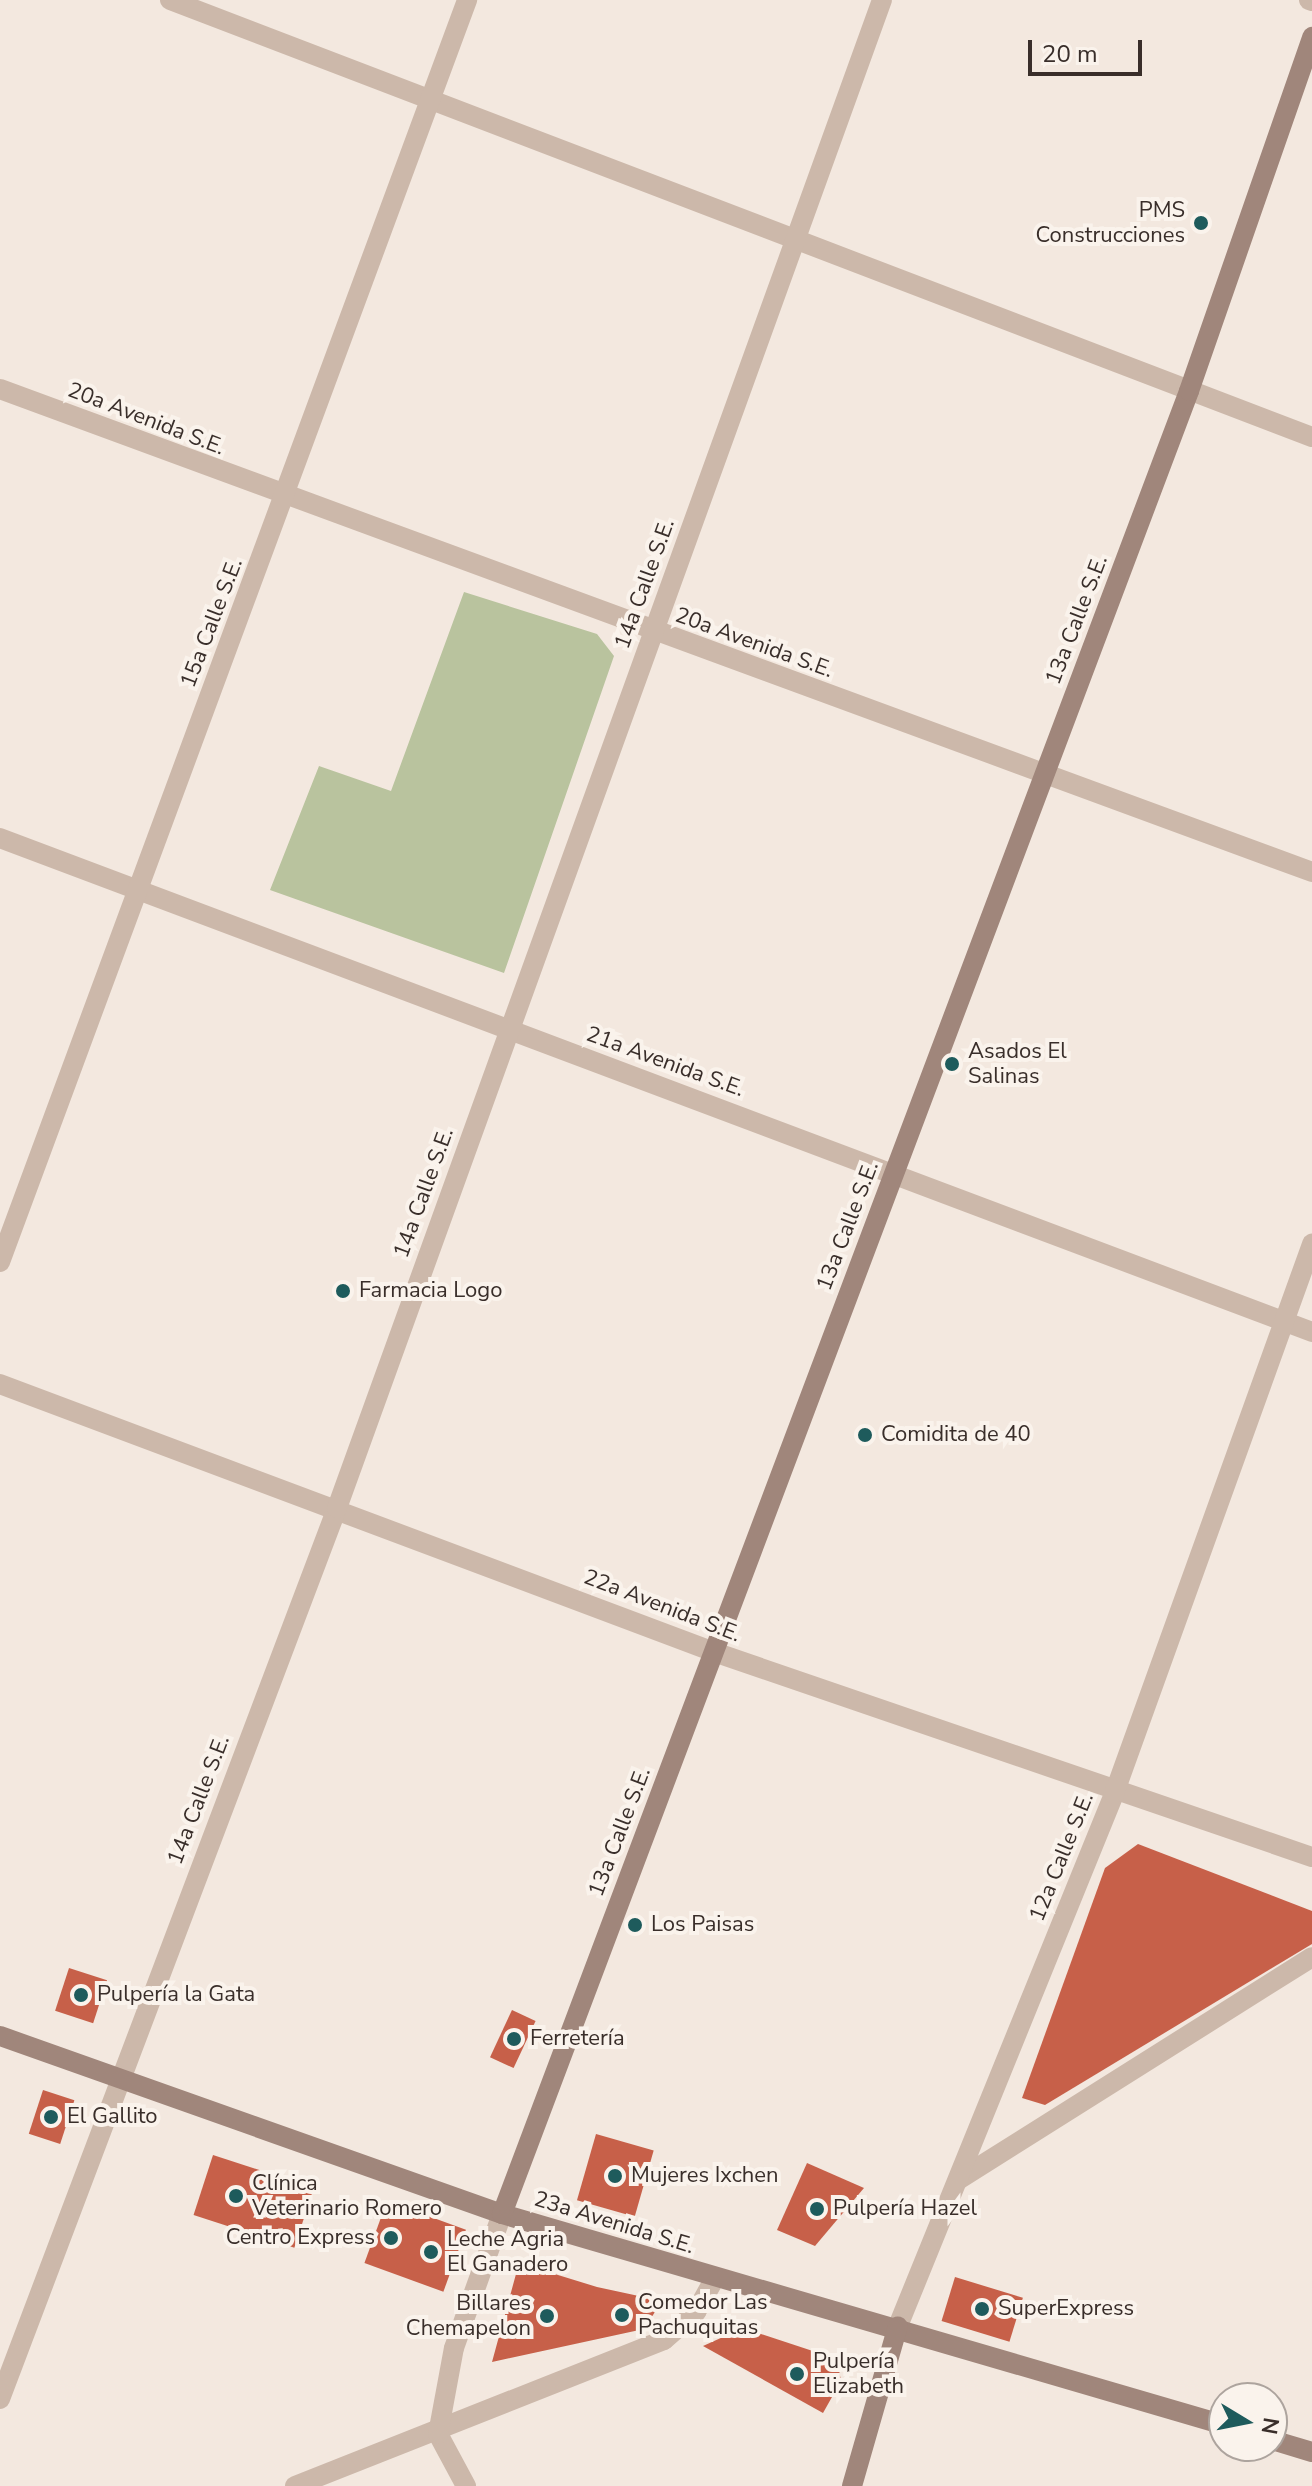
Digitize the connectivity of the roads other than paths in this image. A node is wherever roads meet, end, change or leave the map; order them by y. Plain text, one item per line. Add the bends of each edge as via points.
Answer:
1 (170, 0) edge
2 (467, 0) edge
3 (882, 0) edge
4 (1312, 37) edge
5 (433, 95) junction
6 (794, 243) junction
7 (0, 389) edge
8 (1189, 391) junction
9 (1312, 437) edge
10 (286, 497) junction
11 (653, 631) junction
12 (1044, 775) junction
13 (0, 838) edge
14 (1312, 872) edge
15 (137, 890) junction
16 (509, 1030) junction
17 (894, 1173) junction
18 (1312, 1244) edge
19 (0, 1262) edge
20 (1284, 1321) junction
21 (1312, 1332) edge
22 (0, 1384) edge
23 (337, 1508) junction
24 (714, 1652) junction
25 (1114, 1794) junction
26 (1312, 1857) edge
27 (1312, 1957) edge
28 (0, 2036) edge
29 (117, 2081) junction
30 (958, 2180) junction
31 (502, 2214) junction
32 (714, 2279) junction
33 (898, 2326) junction
34 (0, 2399) edge
35 (1208, 2420) edge
36 (438, 2434) junction
37 (1288, 2445) edge
38 (1312, 2452) edge
39 (295, 2486) edge
40 (466, 2486) edge
41 (852, 2486) edge

1 - 5 street
2 - 5 street, 15a Calle S.E.
3 - 6 street, 14a Calle S.E.
4 - 8 street, 13a Calle S.E.
5 - 6 street
5 - 10 street, 15a Calle S.E.
6 - 8 street
6 - 11 street, 14a Calle S.E.
7 - 10 street, 20a Avenida S.E.
8 - 9 street
8 - 12 street, 13a Calle S.E.
10 - 11 street, 20a Avenida S.E.
10 - 15 street, 15a Calle S.E.
11 - 12 street, 20a Avenida S.E.
11 - 16 street, 14a Calle S.E.
12 - 14 street, 20a Avenida S.E.
12 - 17 street, 13a Calle S.E.
13 - 15 street, 21a Avenida S.E.
15 - 16 street, 21a Avenida S.E.
15 - 19 street, 15a Calle S.E.
16 - 17 street, 21a Avenida S.E.
16 - 23 street, 14a Calle S.E.
17 - 20 street, 21a Avenida S.E.
17 - 24 street, 13a Calle S.E.
18 - 20 street, 12a Calle S.E.
20 - 21 street, 21a Avenida S.E.
20 - 25 street, 12a Calle S.E.
22 - 23 street, 22a Avenida S.E.
23 - 24 street, 22a Avenida S.E.
23 - 29 street, 14a Calle S.E.
24 - 25 street, 22a Avenida S.E.
24 - 31 street, 13a Calle S.E.
25 - 26 street, 22a Avenida S.E.
25 - 30 street, 12a Calle S.E.
27 - 30 street
28 - 29 street, 23a Avenida S.E.
29 - 31 street, 23a Avenida S.E.
29 - 34 street, 14a Calle S.E.
30 - 33 street, 12a Calle S.E.
31 - 32 street, 23a Avenida S.E.
31 - 36 street, 13a Calle S.E. via 454,2348
32 - 33 street, 23a Avenida S.E.
32 - 36 street via 696,2312 664,2340
33 - 35 street, 23a Avenida S.E.
33 - 41 street, 12a Calle S.E.
36 - 39 street
36 - 40 street
37 - 38 street

